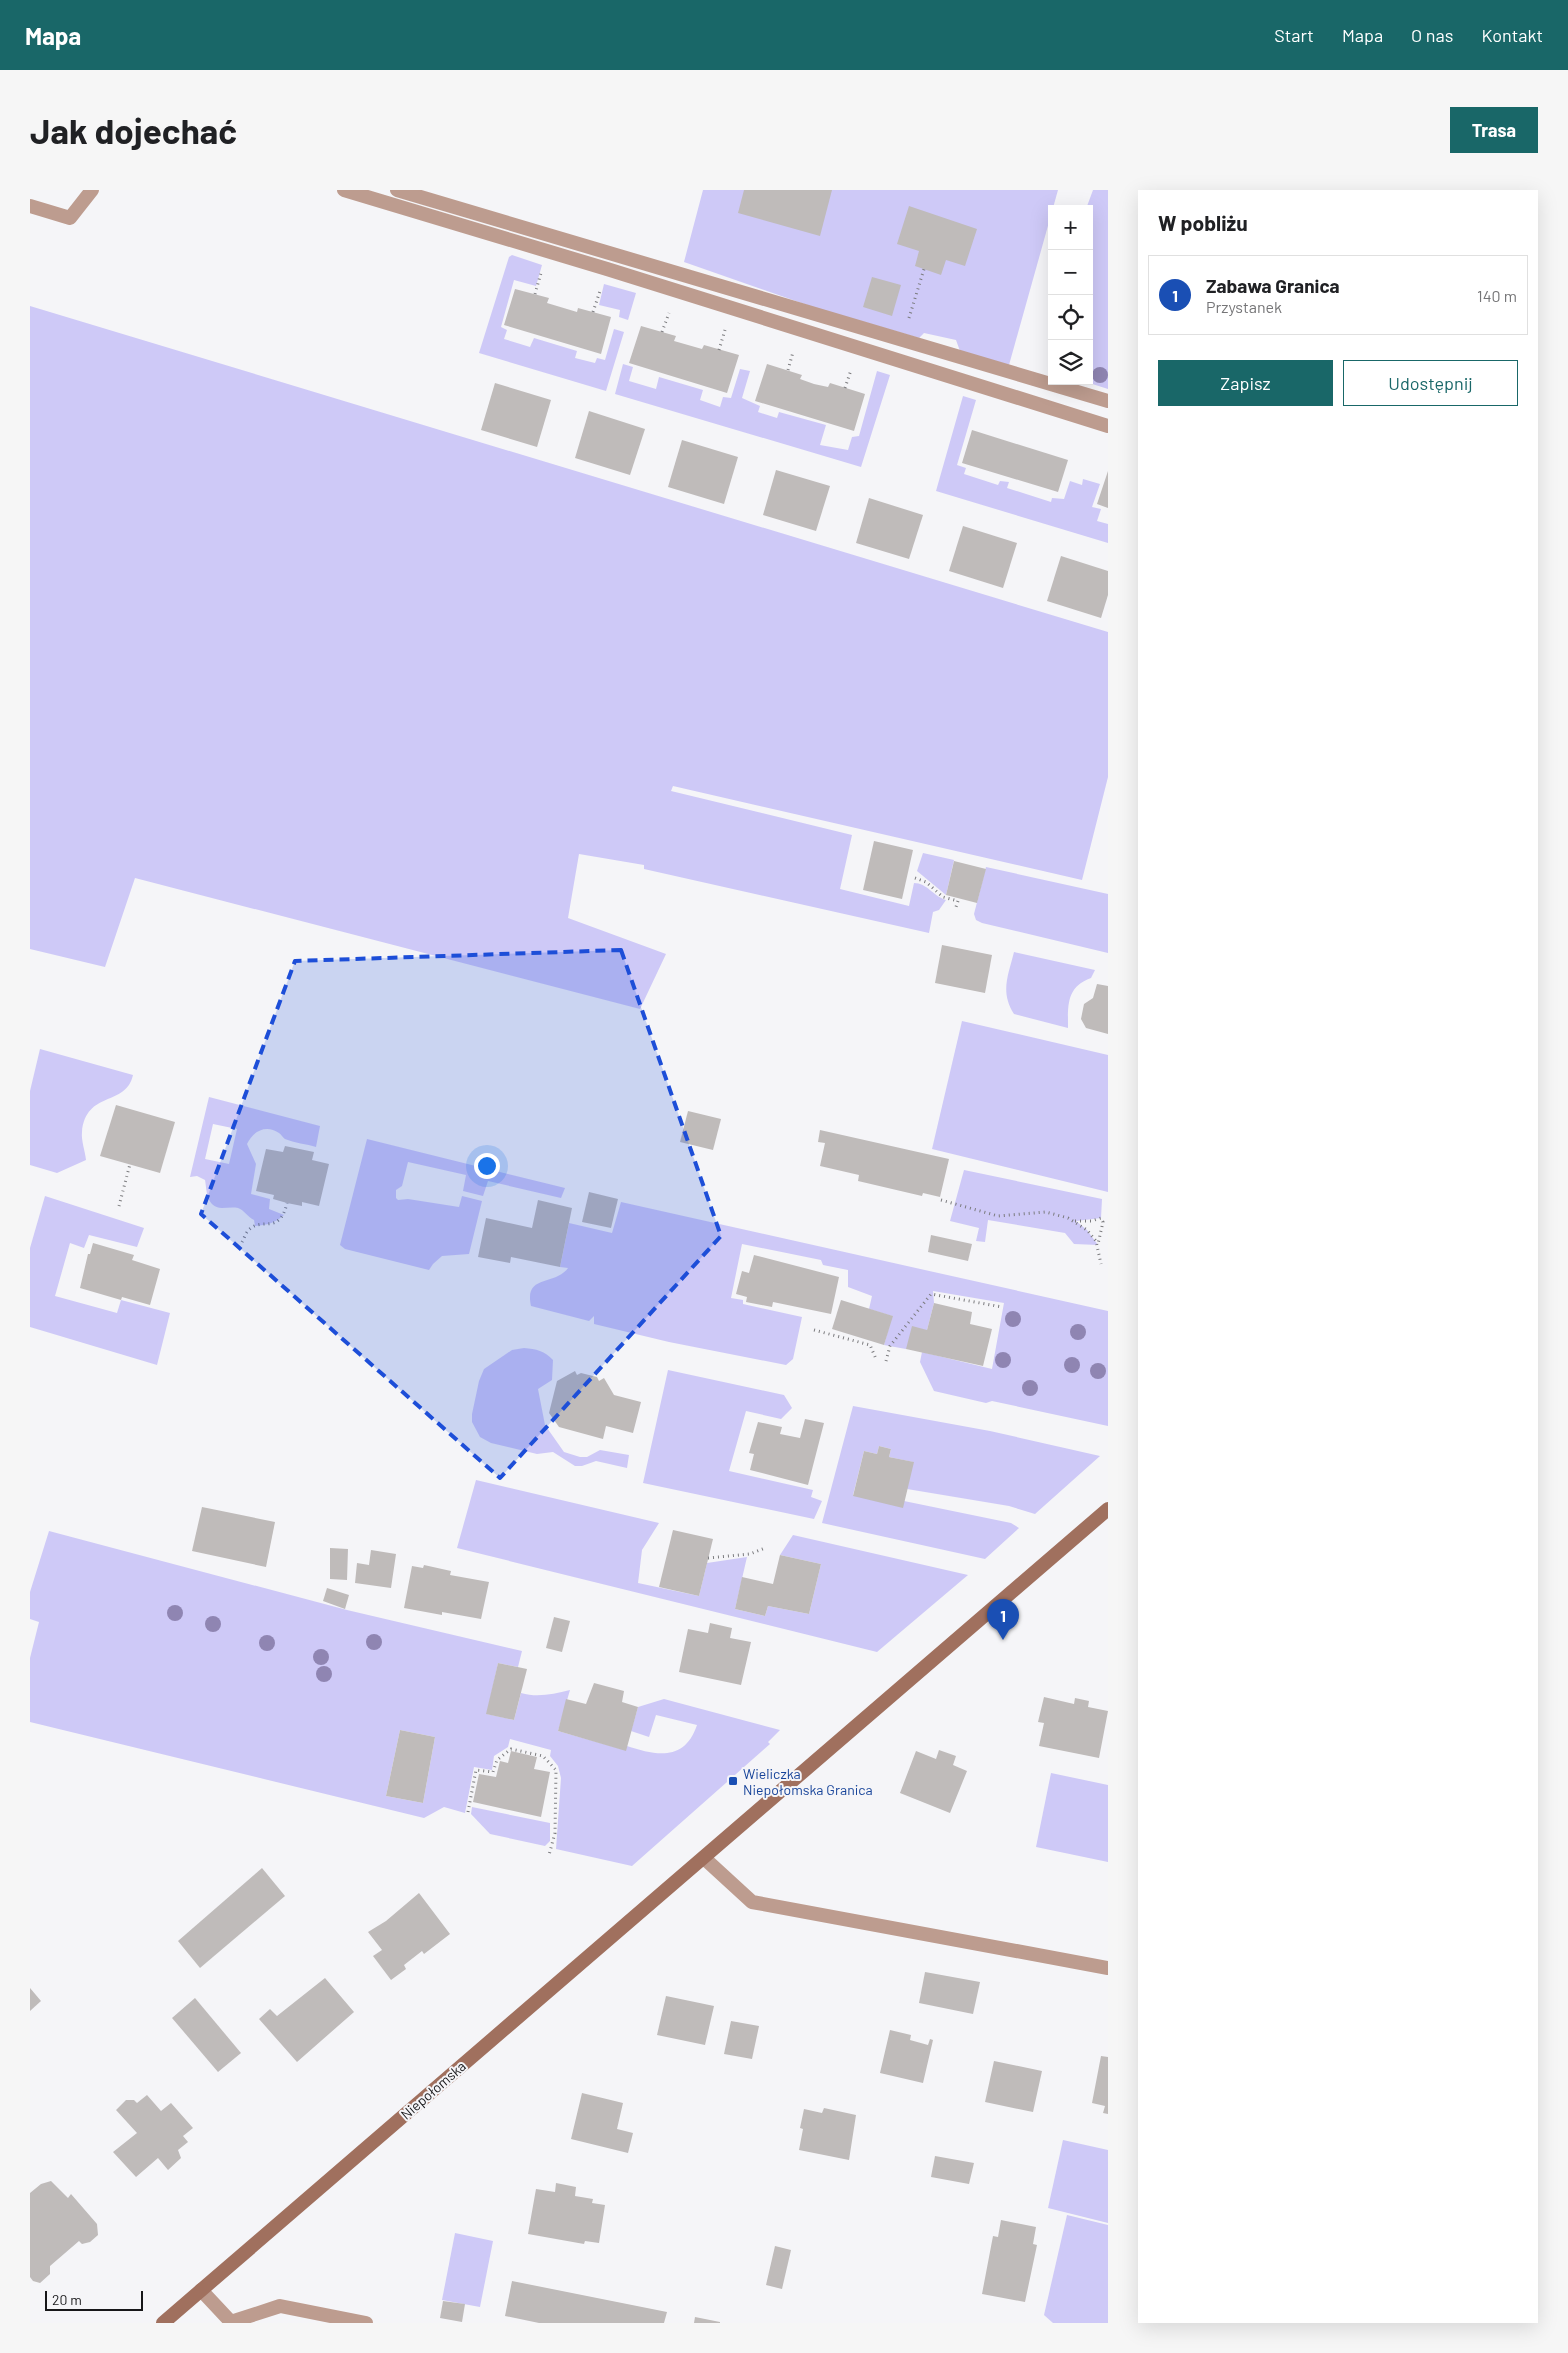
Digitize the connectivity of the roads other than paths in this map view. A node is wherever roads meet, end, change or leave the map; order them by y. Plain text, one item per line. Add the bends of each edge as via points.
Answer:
1 (92, 190) edge
2 (344, 190) edge
3 (397, 190) edge
4 (30, 206) edge
5 (1108, 401) edge
6 (1108, 426) edge
7 (1108, 1509) edge
8 (704, 1858) junction
9 (1108, 1968) edge
10 (201, 2290) junction
11 (163, 2323) edge
12 (366, 2323) edge

1 - 4 street via 70,218
2 - 6 street
3 - 5 street
7 - 8 main road, Niepołomska
8 - 9 street via 752,1902
8 - 10 main road, Niepołomska
10 - 11 main road, Niepołomska
10 - 12 street via 230,2322 280,2306

